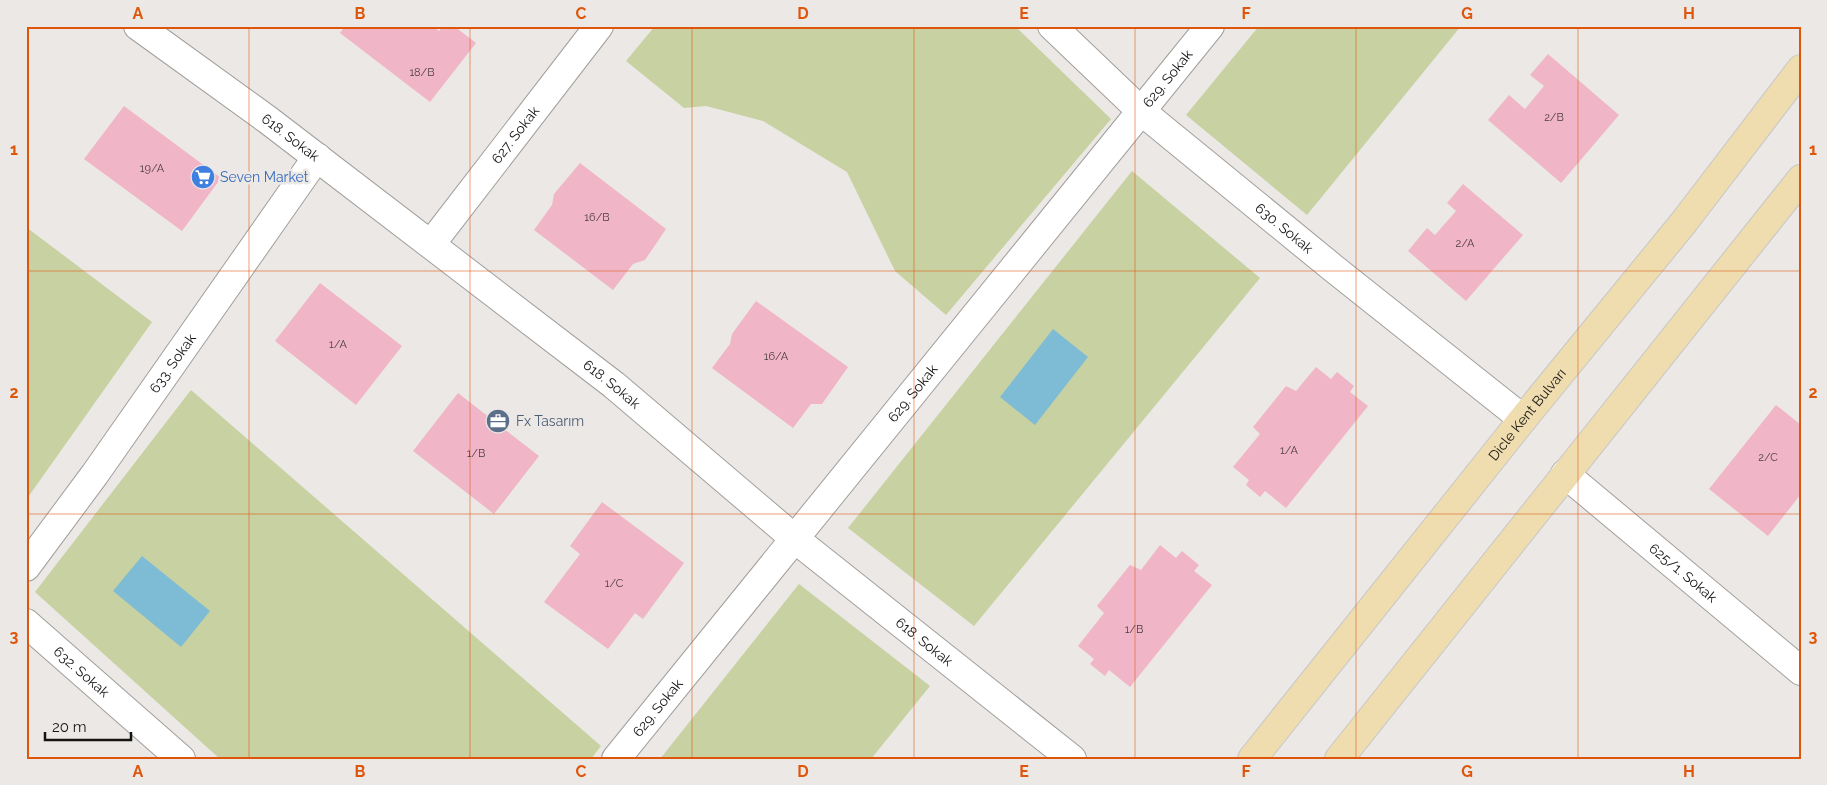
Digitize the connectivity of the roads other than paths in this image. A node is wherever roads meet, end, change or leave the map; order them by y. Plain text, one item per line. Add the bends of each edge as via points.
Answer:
1 (138, 26) edge
2 (599, 26) edge
3 (1052, 26) edge
4 (1210, 26) edge
5 (1801, 69) edge
6 (1141, 111) junction
7 (317, 157) junction
8 (1801, 179) edge
9 (431, 244) junction
10 (1523, 419) junction
11 (1565, 474) junction
12 (795, 538) junction
13 (26, 567) edge
14 (26, 623) edge
15 (1801, 671) edge
16 (181, 759) edge
17 (616, 759) edge
18 (1072, 759) edge
19 (1252, 759) edge
20 (1339, 759) edge

1 - 7 street, 618. Sokak
2 - 9 street, 627. Sokak
3 - 6 street, 630. Sokak
4 - 6 street, 629. Sokak
5 - 10 main road, Dicle Kent Bulvarı via 1684,222
6 - 10 street, 630. Sokak
6 - 12 street, 629. Sokak
7 - 9 street, 618. Sokak
7 - 13 street, 633. Sokak
8 - 11 main road
9 - 12 street, 618. Sokak via 614,385
10 - 19 main road, Dicle Kent Bulvarı
11 - 15 street, 625/1. Sokak
11 - 20 main road
12 - 17 street, 629. Sokak
12 - 18 street, 618. Sokak
14 - 16 street, 632. Sokak

